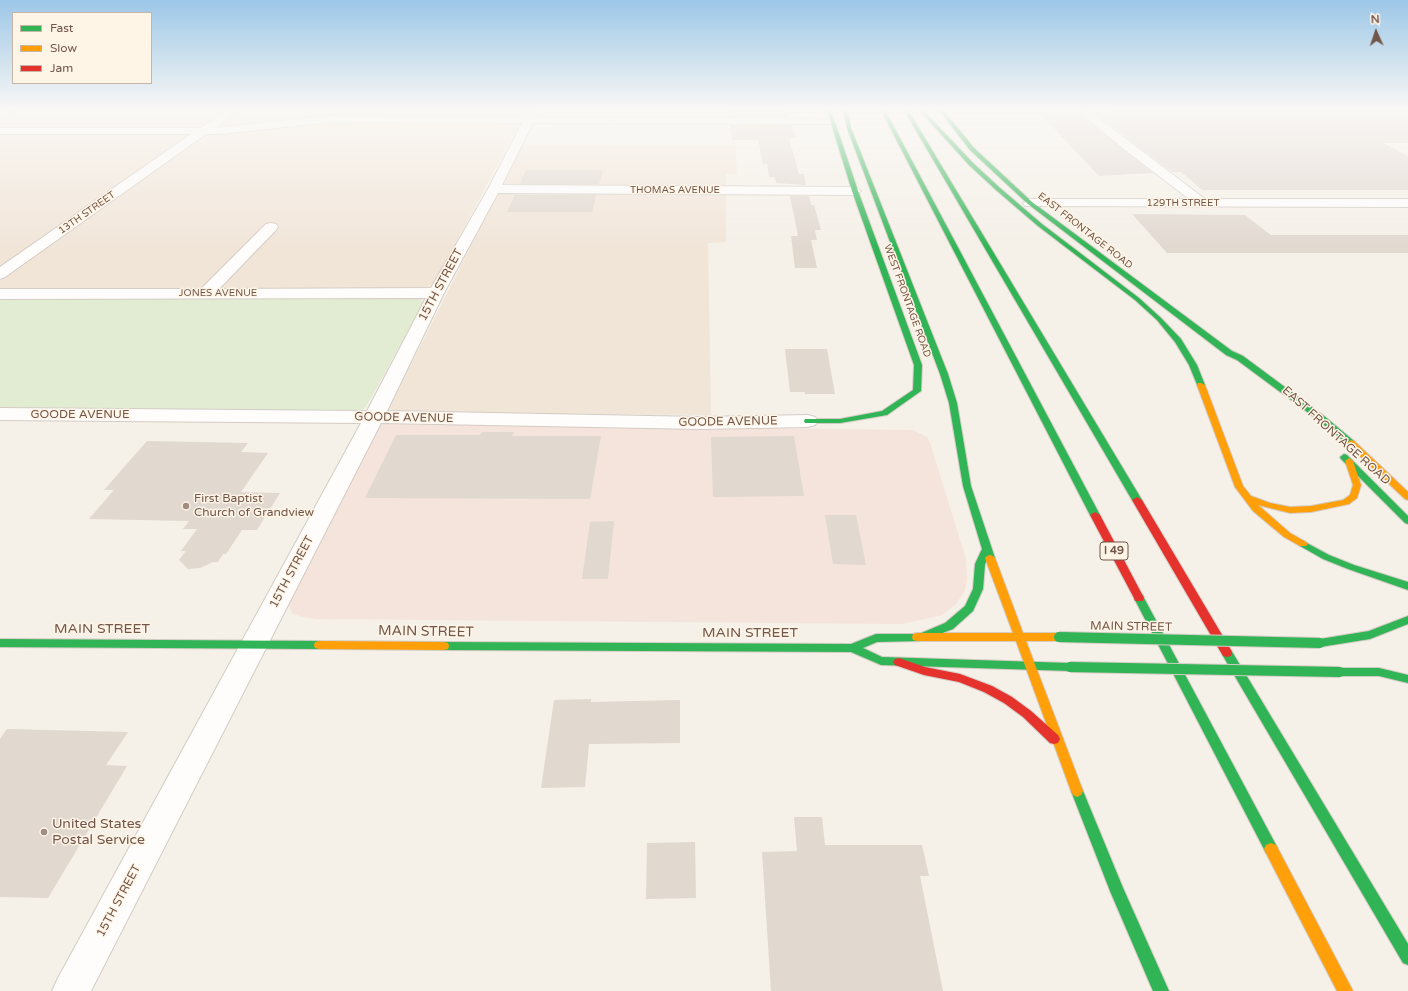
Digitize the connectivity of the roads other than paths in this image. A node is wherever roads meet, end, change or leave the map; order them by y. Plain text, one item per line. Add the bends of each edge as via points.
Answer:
1 (168, 156) edge
2 (511, 156) edge
3 (845, 156) edge
4 (860, 156) edge
5 (906, 156) edge
6 (933, 156) edge
7 (964, 156) edge
8 (980, 156) edge
9 (1140, 156) edge
10 (494, 189) junction
11 (856, 191) junction
12 (1030, 203) junction
13 (1202, 203) junction
14 (1408, 203) edge
15 (271, 227) dead end
16 (0, 274) edge
17 (206, 293) junction
18 (436, 293) junction
19 (0, 294) edge
20 (1229, 354) junction
21 (1274, 395) dead end
22 (0, 414) edge
23 (374, 418) junction
24 (808, 421) joint
25 (1338, 451) dead end
26 (1349, 461) junction
27 (1408, 497) edge
28 (1247, 498) junction
29 (1408, 521) edge
30 (987, 549) junction
31 (1408, 586) edge
32 (1408, 621) edge
33 (1408, 628) edge
34 (921, 637) junction
35 (1019, 637) junction
36 (0, 642) edge
37 (254, 645) junction
38 (852, 648) junction
39 (899, 662) junction
40 (1029, 666) junction
41 (1408, 679) edge
42 (1058, 742) junction
43 (1408, 958) edge
44 (71, 991) edge
45 (1161, 991) edge
46 (1345, 991) edge

1 - 16 street, 13TH STREET
2 - 10 street, 15TH STREET
3 - 11 main road, WEST FRONTAGE ROAD
4 - 30 main road via 946,381 953,403 972,508
5 - 46 main road, I 49
6 - 43 main road
7 - 28 main road via 1040,225 1137,299 1178,341 1193,365 1239,487
8 - 12 main road, EAST FRONTAGE ROAD
9 - 13 street
10 - 11 street, THOMAS AVENUE
10 - 18 street, 15TH STREET
11 - 24 main road, WEST FRONTAGE ROAD via 918,365 917,391 884,413 840,421
12 - 13 street, 129TH STREET
12 - 20 main road, EAST FRONTAGE ROAD
13 - 14 street, 129TH STREET
15 - 17 street
17 - 18 street, JONES AVENUE
17 - 19 street, JONES AVENUE
18 - 23 street, 15TH STREET
20 - 21 main road, EAST FRONTAGE ROAD via 1232,360
20 - 27 main road, EAST FRONTAGE ROAD via 1240,358 1321,418
22 - 23 street, GOODE AVENUE
23 - 24 street, GOODE AVENUE via 701,423
23 - 37 street, 15TH STREET
25 - 26 main road, EAST FRONTAGE ROAD
26 - 28 main road via 1357,485 1354,496 1346,502 1290,510 1268,506
26 - 29 main road, EAST FRONTAGE ROAD
28 - 31 main road via 1271,522 1306,546 1351,567
30 - 34 main road via 980,564 978,589 969,608 949,626
30 - 35 main road
32 - 33 main road
32 - 35 main road, MAIN STREET, bridge via 1370,635 1320,643
34 - 35 main road, MAIN STREET
34 - 38 main road, MAIN STREET via 876,638
35 - 40 main road
36 - 37 main road, MAIN STREET
37 - 38 main road, MAIN STREET
37 - 44 street, 15TH STREET
38 - 39 main road, MAIN STREET via 881,661
39 - 40 main road, MAIN STREET
39 - 42 main road via 960,678 988,689 1027,714
40 - 41 main road, MAIN STREET, bridge via 1379,672
40 - 42 main road
42 - 45 main road via 1117,891

